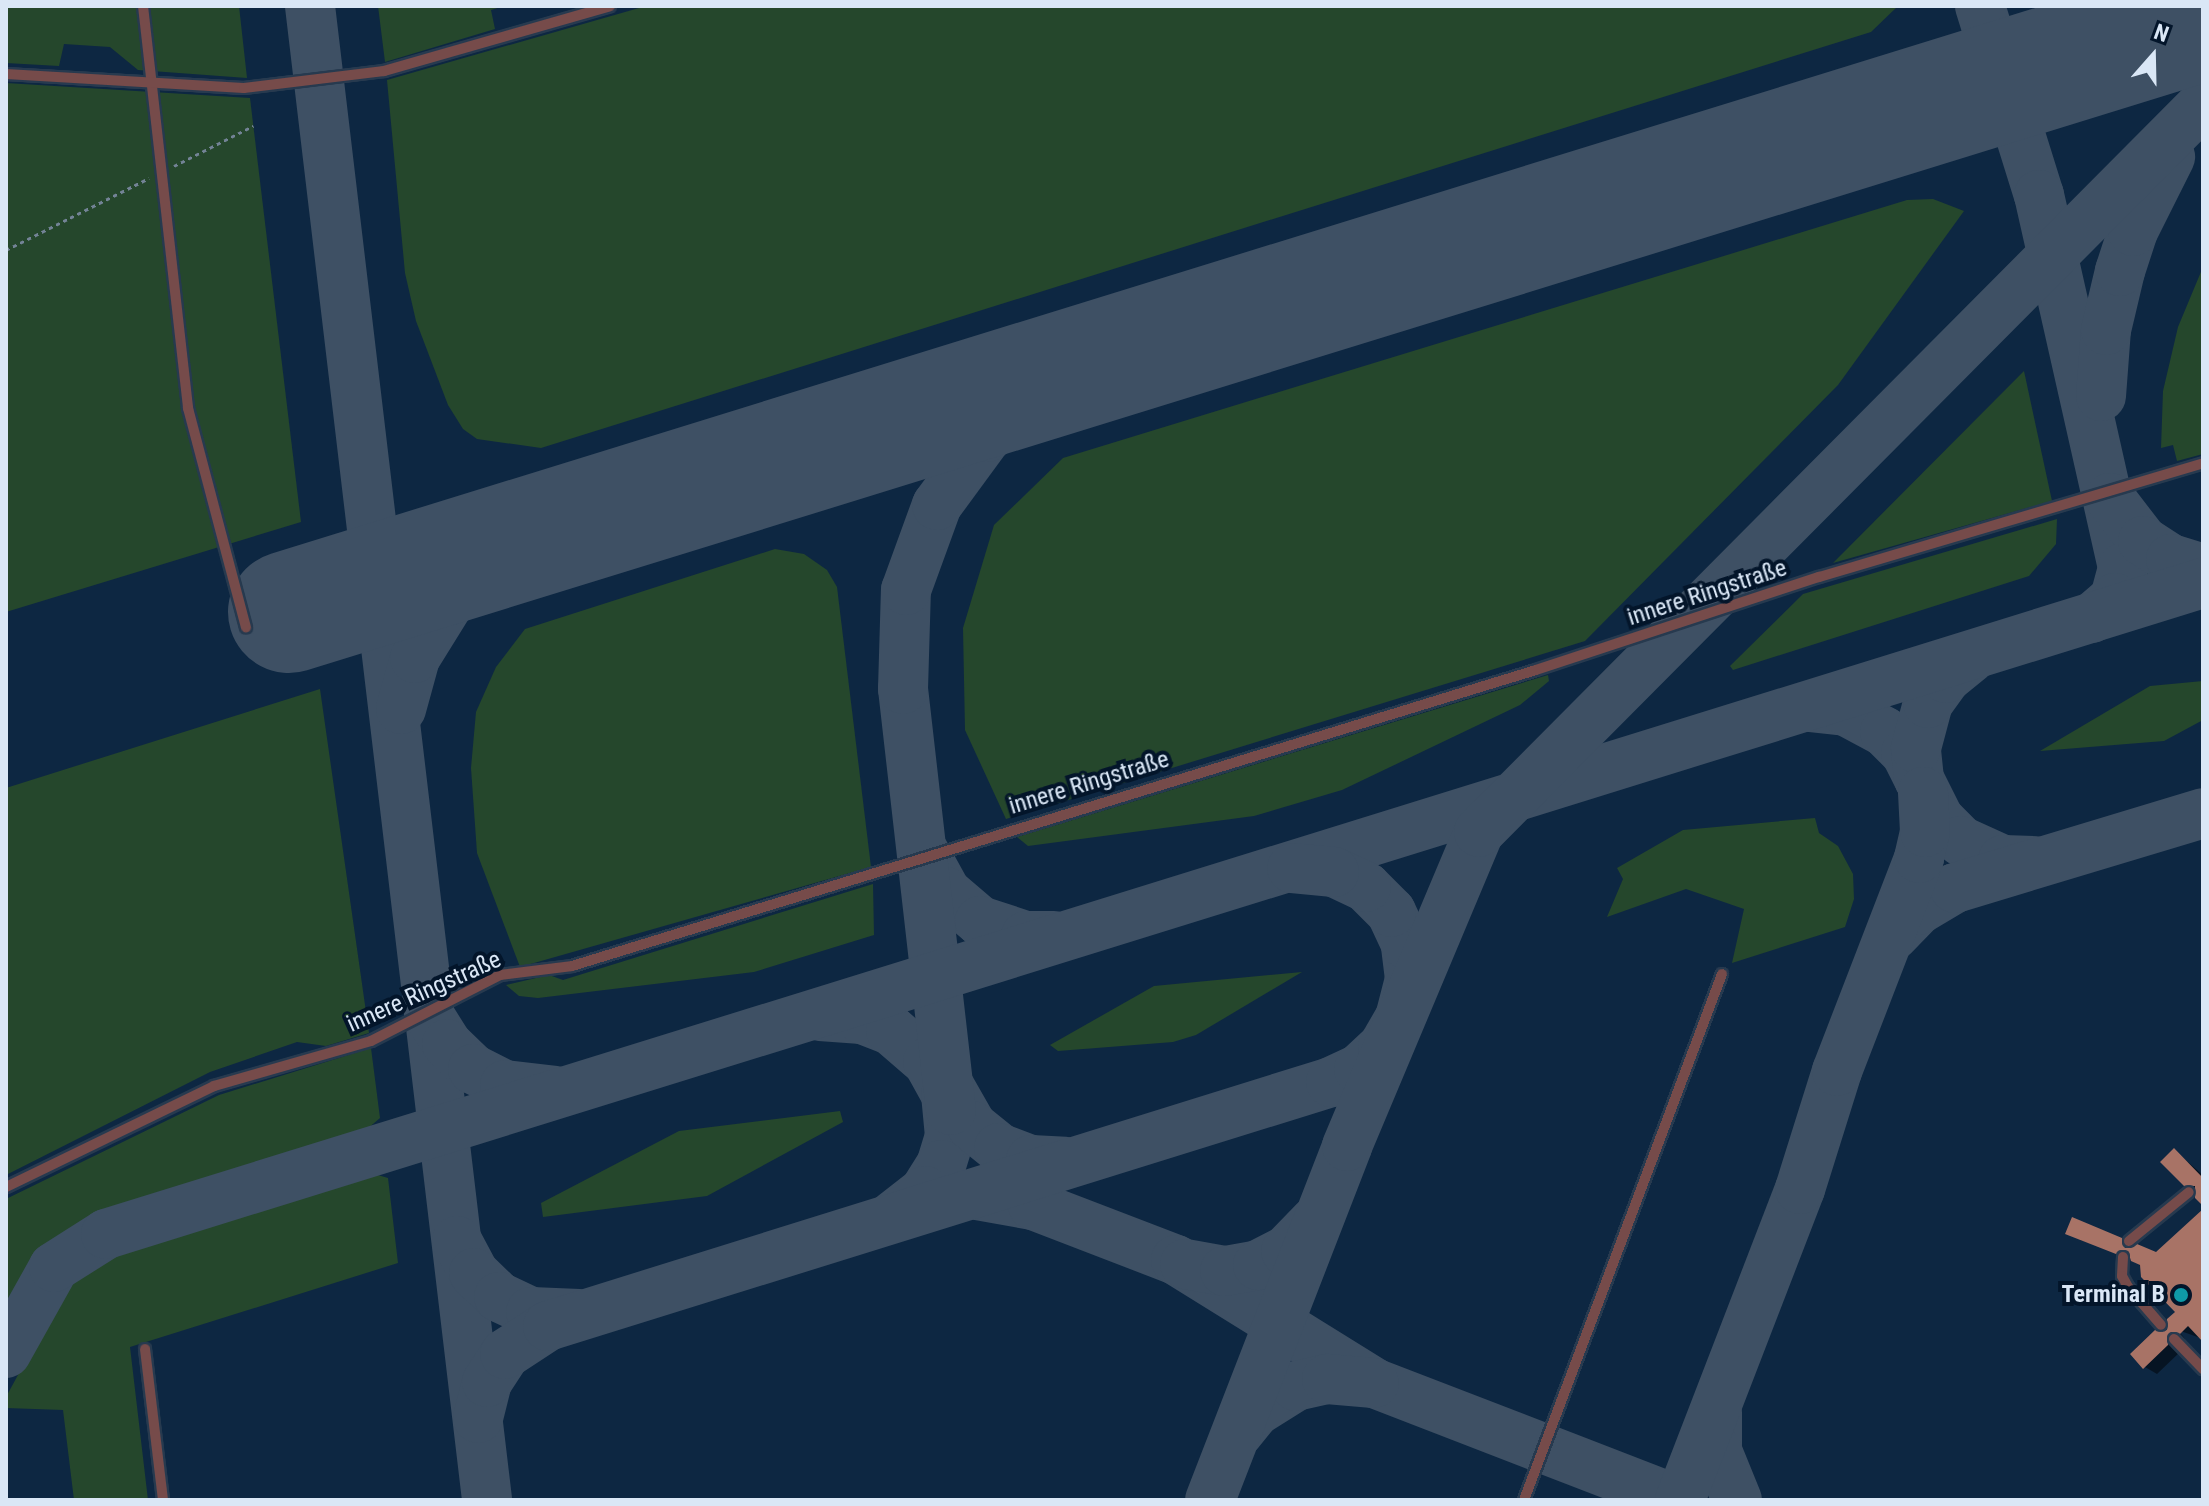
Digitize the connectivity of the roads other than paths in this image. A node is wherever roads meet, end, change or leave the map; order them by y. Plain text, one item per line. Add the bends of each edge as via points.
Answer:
1 (143, 6) edge
2 (610, 6) edge
3 (6, 74) edge
4 (152, 83) junction
5 (2203, 463) edge
6 (246, 627) dead end
7 (1722, 974) dead end
8 (6, 1187) edge
9 (2189, 1192) dead end
10 (2129, 1241) dead end
11 (2123, 1257) dead end
12 (2161, 1325) dead end
13 (2174, 1339) dead end
14 (145, 1349) dead end
15 (2203, 1369) edge
16 (163, 1500) edge
17 (1524, 1500) edge

1 - 4 lane
2 - 4 lane via 384,71 244,88
3 - 4 lane
4 - 6 lane via 188,408
5 - 8 lane, innere Ringstraße via 1819,577 1536,670 587,962 500,975 371,1041 189,1097
7 - 17 lane
9 - 10 lane
11 - 12 lane via 2122,1276 2128,1287
13 - 15 lane
14 - 16 lane

